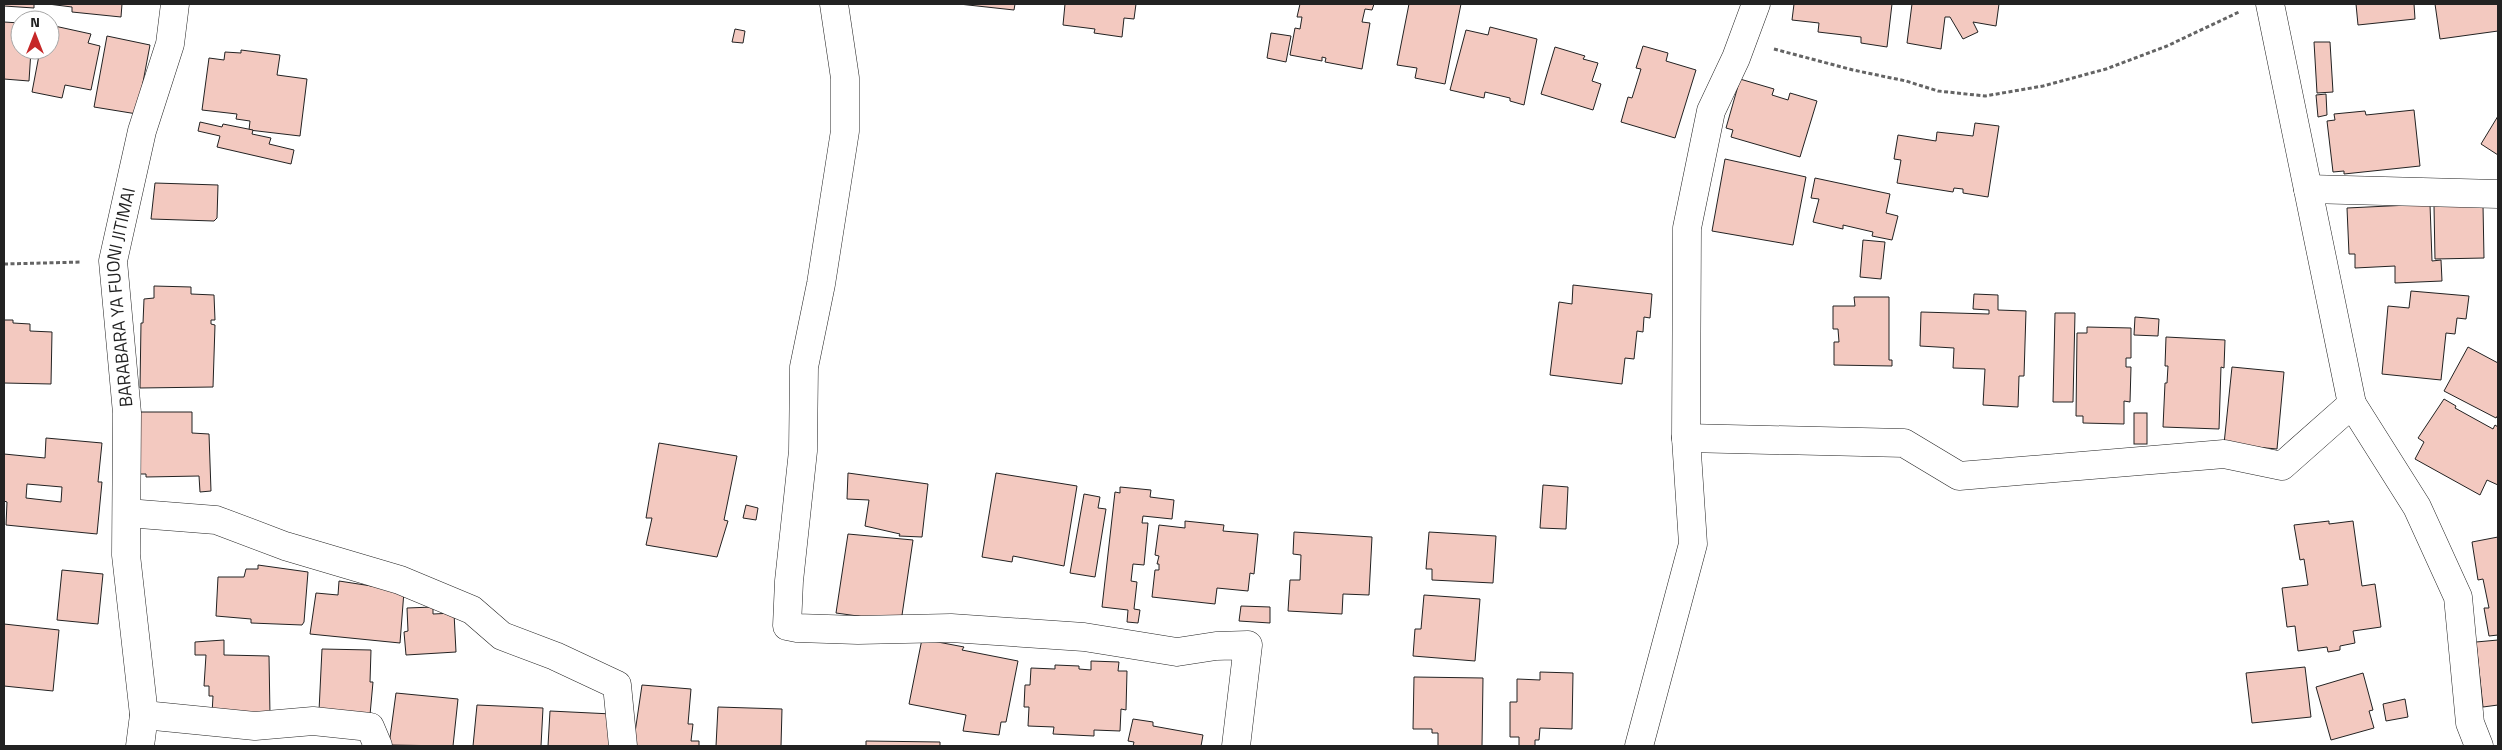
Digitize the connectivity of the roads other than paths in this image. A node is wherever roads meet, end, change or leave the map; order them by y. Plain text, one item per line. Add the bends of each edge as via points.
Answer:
1 (175, 4) edge
2 (834, 4) edge
3 (1756, 4) edge
4 (2270, 4) edge
5 (2308, 189) junction
6 (2498, 194) edge
7 (2352, 404) junction
8 (1686, 438) junction
9 (127, 513) junction
10 (144, 715) junction
11 (140, 746) edge
12 (378, 746) edge
13 (623, 746) edge
14 (1236, 746) edge
15 (1640, 746) edge
16 (2479, 746) edge

1 - 9 street, BARABARA YA FUONI JITIMAI via 170,44 142,131 113,261 127,413
2 - 14 street via 845,78 845,131 821,284 804,367 803,451 787,626 858,630 951,628 1084,637 1177,652 1248,645
3 - 8 street via 1711,111 1687,228
4 - 5 street
5 - 6 street
5 - 7 street
7 - 8 street via 2282,466 2224,454 1959,476 1904,443
7 - 16 street via 2417,507 2458,597 2470,723
8 - 15 street via 1693,544
9 - 10 street, BARABARA YA FUONI JITIMAI via 126,555
9 - 13 street via 216,520 284,546 400,580 472,610 502,636 617,685
10 - 11 street, BARABARA YA FUONI JITIMAI
10 - 12 street via 255,726 313,721 370,727

